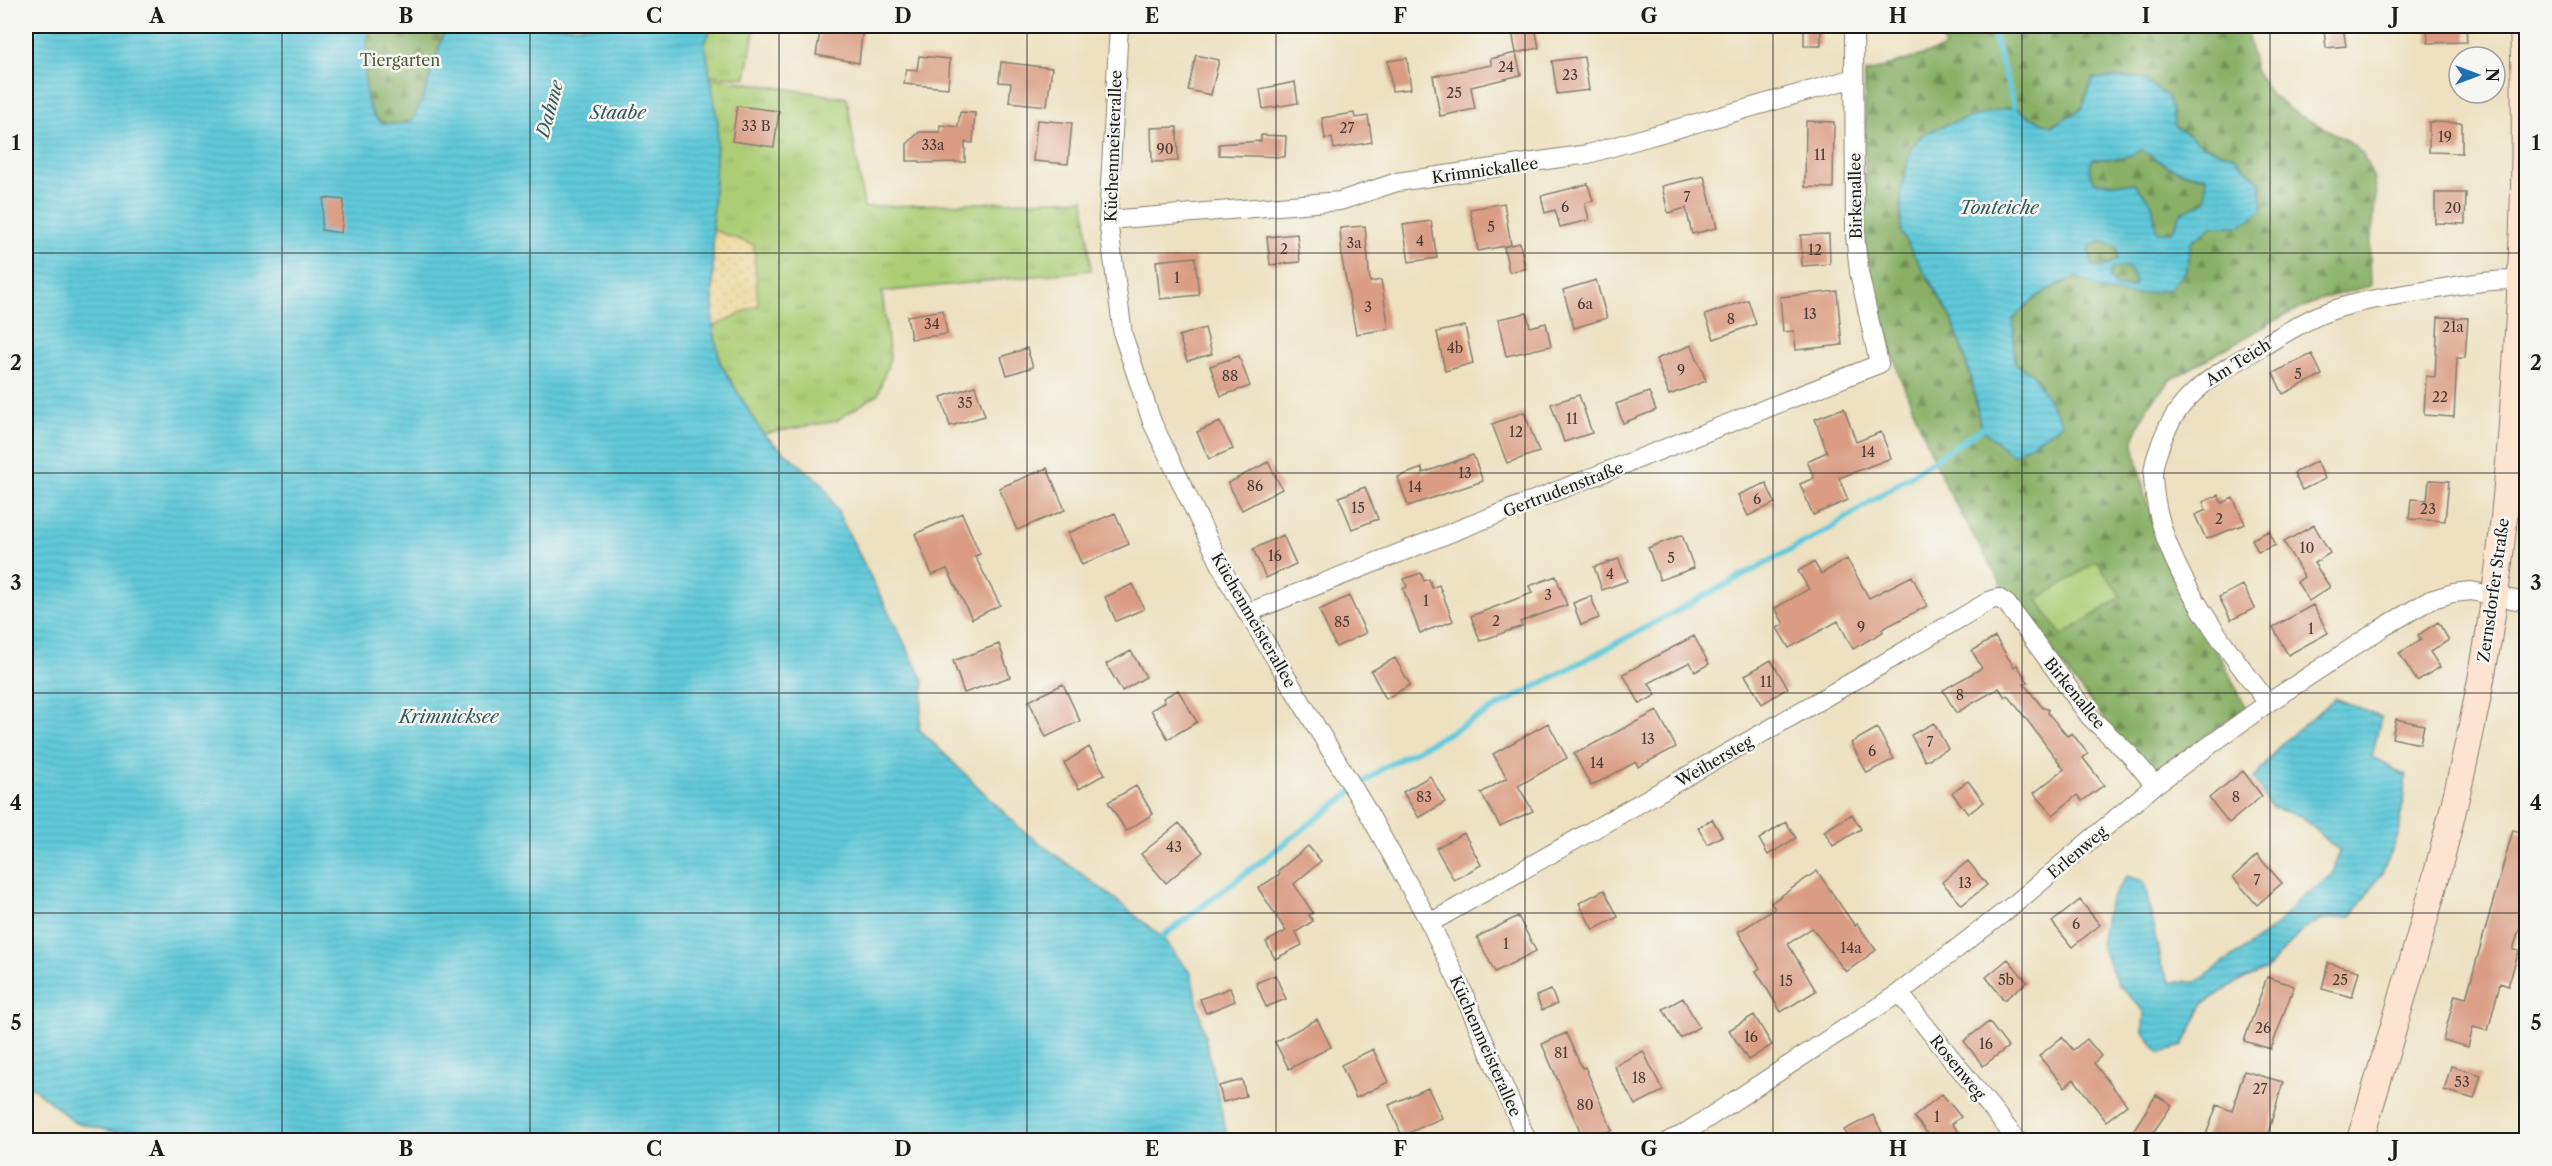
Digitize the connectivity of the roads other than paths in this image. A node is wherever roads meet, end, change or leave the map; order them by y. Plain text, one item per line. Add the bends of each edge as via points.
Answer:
1 (1119, 26) edge
2 (1854, 26) edge
3 (2523, 26) edge
4 (1854, 78) junction
5 (1108, 220) junction
6 (2521, 280) junction
7 (1878, 364) joint
8 (2495, 595) junction
9 (1998, 598) joint
10 (2526, 602) edge
11 (1247, 613) junction
12 (2268, 703) junction
13 (2155, 785) junction
14 (1430, 922) junction
15 (1899, 993) junction
16 (1527, 1140) edge
17 (1670, 1140) edge
18 (2017, 1140) edge
19 (2360, 1140) edge

1 - 5 street, Küchenmeisterallee
2 - 4 street, Birkenallee
3 - 6 street, Zernsdorfer Straße via 2525,199
4 - 5 street, Krimnickallee via 1588,154 1396,182 1340,201
4 - 7 street, Birkenallee via 1855,235
5 - 11 street, Küchenmeisterallee via 1123,335 1152,422
6 - 8 street, Zernsdorfer Straße
6 - 12 street, Am Teich via 2497,279 2384,297 2317,316 2211,377 2173,416 2153,474 2162,524 2191,591
7 - 11 street, Gertrudenstraße
8 - 10 street, Erlenweg
8 - 12 street, Erlenweg via 2471,591 2430,600
8 - 19 street, Zernsdorfer Straße via 2445,843
9 - 13 street, Birkenallee via 2007,604 2090,717
9 - 14 street, Weihersteg
11 - 14 street, Küchenmeisterallee
12 - 13 street, Erlenweg
13 - 15 street, Erlenweg via 2016,903
14 - 16 street, Küchenmeisterallee
15 - 17 street, Erlenweg
15 - 18 street, Rosenweg

